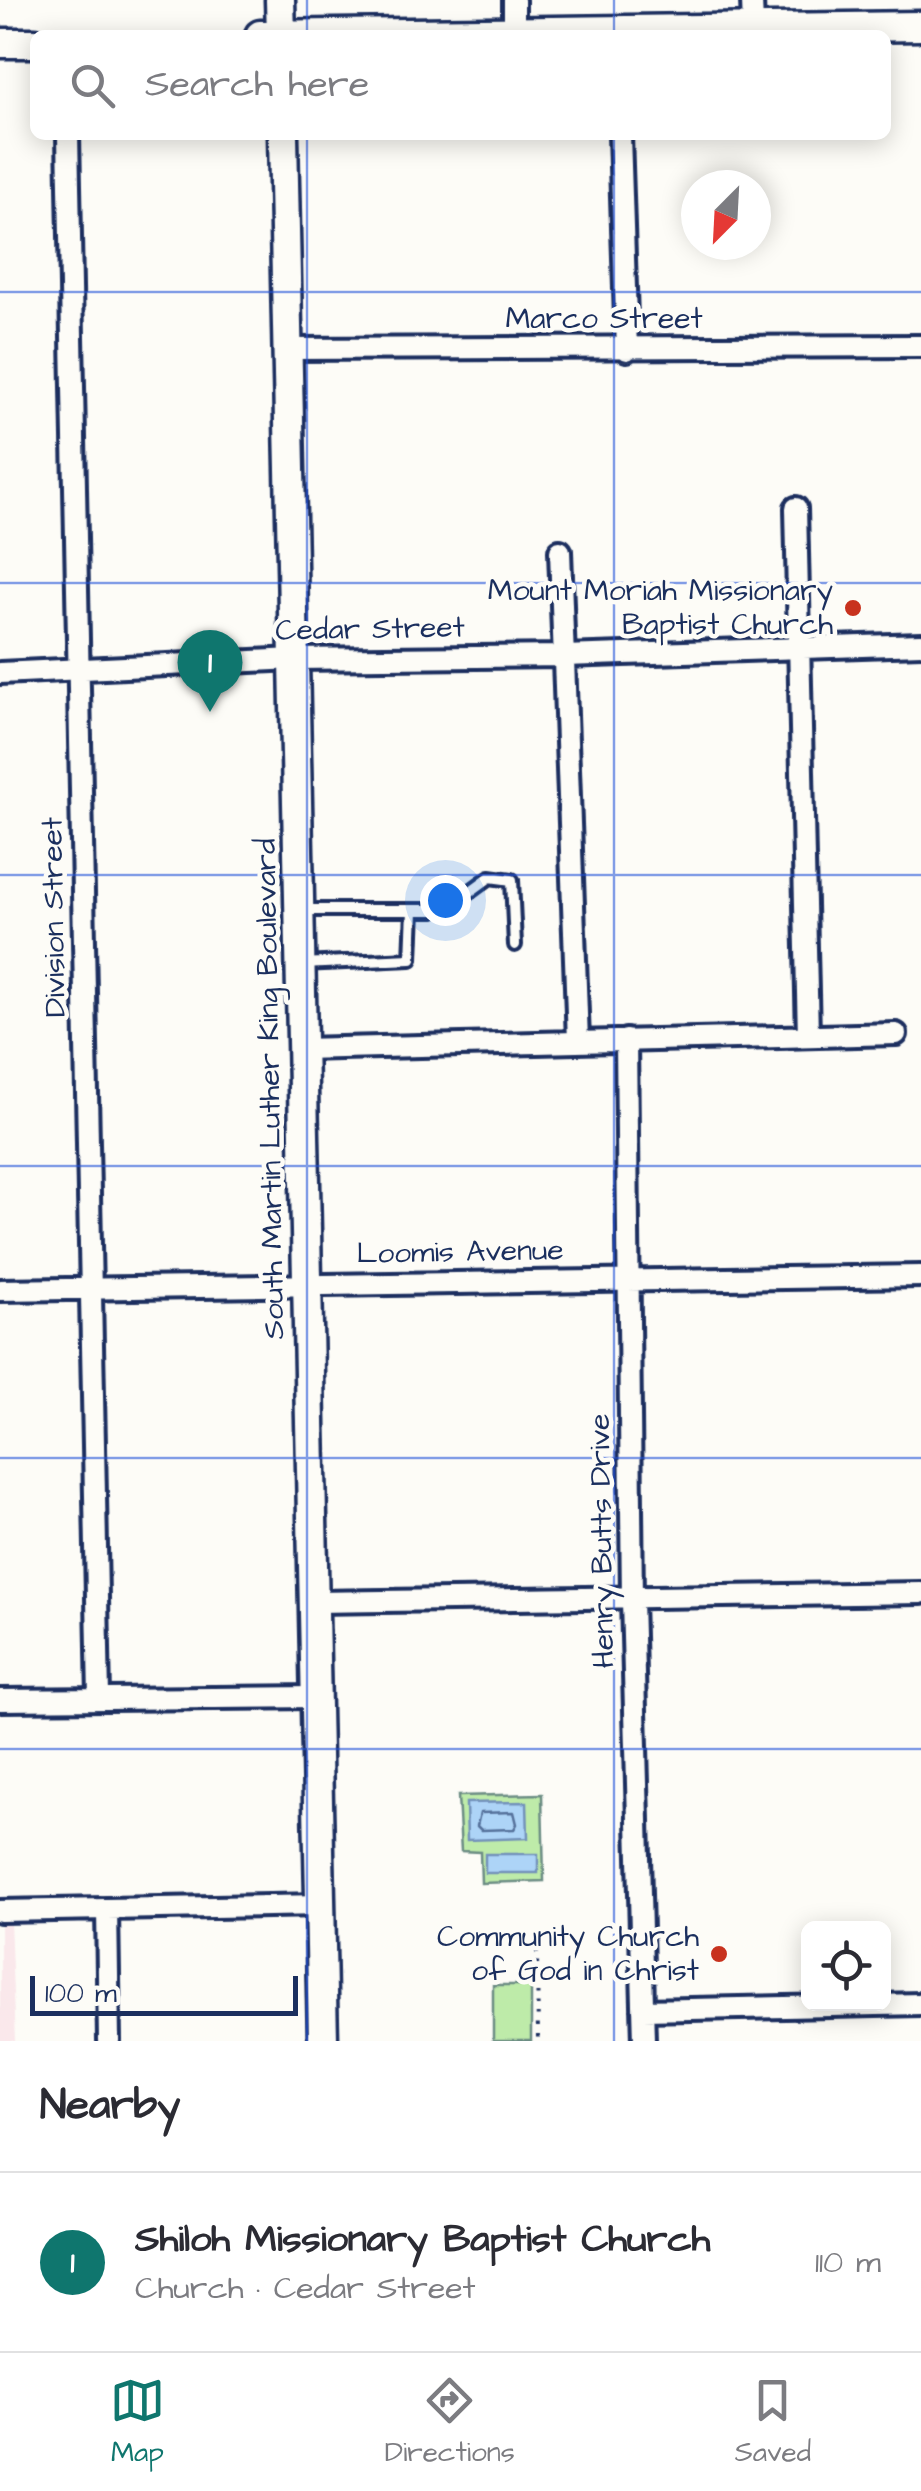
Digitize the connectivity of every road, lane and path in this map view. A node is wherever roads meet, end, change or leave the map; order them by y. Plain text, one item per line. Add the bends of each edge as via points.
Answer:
1 (280, 0) edge
2 (514, 0) edge
3 (752, 14) edge
4 (921, 26) edge
5 (281, 30) edge
6 (514, 30) edge
7 (631, 30) edge
8 (0, 43) edge
9 (30, 43) edge
10 (68, 140) edge
11 (283, 140) edge
12 (620, 140) edge
13 (921, 346) edge
14 (288, 349) junction
15 (627, 350) junction
16 (796, 508) dead end
17 (560, 551) dead end
18 (921, 644) edge
19 (798, 646) junction
20 (564, 656) junction
21 (294, 659) junction
22 (80, 671) junction
23 (0, 673) edge
24 (299, 910) junction
25 (413, 910) junction
26 (516, 945) dead end
27 (300, 964) junction
28 (896, 1034) dead end
29 (808, 1036) junction
30 (626, 1040) junction
31 (578, 1042) junction
32 (302, 1049) junction
33 (921, 1276) edge
34 (628, 1279) junction
35 (306, 1284) junction
36 (0, 1290) edge
37 (91, 1291) junction
38 (921, 1593) edge
39 (632, 1600) junction
40 (314, 1602) junction
41 (316, 1697) junction
42 (99, 1698) junction
43 (0, 1700) edge
44 (322, 1905) junction
45 (107, 1908) junction
46 (0, 1911) edge
47 (537, 1951) dead end
48 (921, 2004) edge
49 (644, 2010) junction
50 (109, 2041) edge
51 (323, 2041) edge
52 (538, 2041) edge
53 (644, 2041) edge

1 - 5 street
2 - 6 street
3 - 4 street
3 - 7 street
8 - 9 street
10 - 22 street, Division Street
11 - 14 street, South Martin Luther King Boulevard
12 - 15 street
13 - 15 street, Marco Street
14 - 15 street, Marco Street
14 - 21 street, South Martin Luther King Boulevard
16 - 19 street
17 - 20 street
18 - 19 street, Cedar Street
19 - 20 street, Cedar Street
19 - 29 street
20 - 21 street, Cedar Street
20 - 31 street
21 - 22 street, Cedar Street
21 - 24 street, South Martin Luther King Boulevard
22 - 23 street, Cedar Street
22 - 37 street, Division Street
24 - 25 lane
24 - 27 street, South Martin Luther King Boulevard
25 - 26 lane via 434,910 490,878 512,880
25 - 27 lane via 411,960
27 - 32 street, South Martin Luther King Boulevard
28 - 29 street
29 - 30 street
30 - 31 street
30 - 34 street, Henry Butts Drive
31 - 32 street
32 - 35 street, South Martin Luther King Boulevard
33 - 34 street, Loomis Avenue
34 - 35 street, Loomis Avenue
34 - 39 street, Henry Butts Drive
35 - 37 street, Loomis Avenue
35 - 40 street, South Martin Luther King Boulevard
36 - 37 street, Loomis Avenue
37 - 42 street, Division Street
38 - 39 street
39 - 40 street
39 - 49 street, Henry Butts Drive
40 - 41 street, South Martin Luther King Boulevard
41 - 42 street
41 - 44 street, South Martin Luther King Boulevard
42 - 43 street
44 - 45 street
44 - 51 street, South Martin Luther King Boulevard
45 - 46 street
45 - 50 street
47 - 52 path
48 - 49 street
49 - 53 street, Henry Butts Drive

